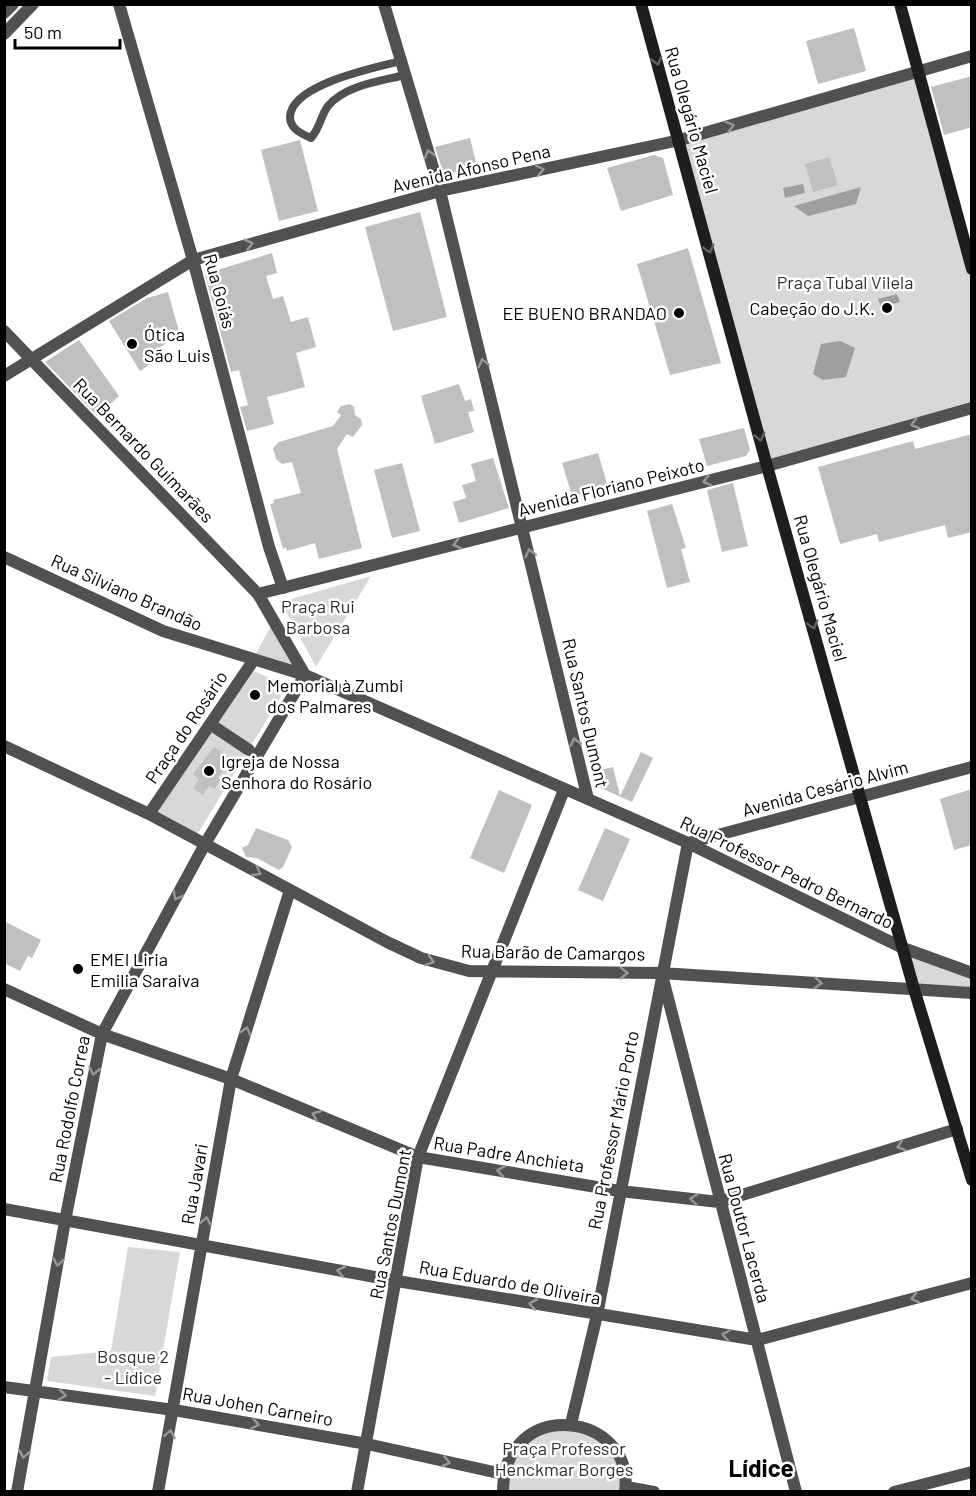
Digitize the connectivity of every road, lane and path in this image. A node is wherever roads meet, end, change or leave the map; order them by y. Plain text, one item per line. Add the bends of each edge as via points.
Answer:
1 (13, 4) edge
2 (33, 4) edge
3 (120, 4) edge
4 (384, 4) edge
5 (641, 4) edge
6 (900, 4) edge
7 (4, 13) edge
8 (4, 34) edge
9 (972, 56) edge
10 (401, 61) junction
11 (917, 71) junction
12 (405, 75) junction
13 (680, 140) junction
14 (440, 191) junction
15 (193, 260) junction
16 (972, 268) edge
17 (4, 331) edge
18 (31, 360) junction
19 (4, 376) edge
20 (972, 408) edge
21 (767, 466) junction
22 (524, 527) junction
23 (4, 557) edge
24 (283, 588) junction
25 (258, 594) junction
26 (253, 661) junction
27 (305, 675) junction
28 (210, 724) junction
29 (4, 746) edge
30 (249, 750) dead end
31 (972, 767) edge
32 (564, 790) junction
33 (862, 796) junction
34 (588, 799) junction
35 (149, 814) junction
36 (688, 843) junction
37 (205, 844) junction
38 (290, 890) junction
39 (903, 948) junction
40 (492, 971) junction
41 (661, 973) junction
42 (972, 973) edge
43 (4, 988) edge
44 (914, 989) junction
45 (972, 993) edge
46 (102, 1034) junction
47 (231, 1079) junction
48 (957, 1129) junction
49 (418, 1157) junction
50 (972, 1180) edge
51 (620, 1191) junction
52 (719, 1202) junction
53 (4, 1209) edge
54 (65, 1221) junction
55 (201, 1245) junction
56 (397, 1281) junction
57 (972, 1283) edge
58 (597, 1315) junction
59 (757, 1340) junction
60 (4, 1387) edge
61 (35, 1391) junction
62 (174, 1410) junction
63 (572, 1424) junction
64 (367, 1444) junction
65 (972, 1472) edge
66 (503, 1474) junction
67 (626, 1489) edge
68 (17, 1491) edge
69 (159, 1491) edge
70 (357, 1491) edge
71 (502, 1491) edge
72 (654, 1491) edge
73 (796, 1491) edge
74 (894, 1491) edge

1 - 7 street
2 - 8 street
3 - 15 street, Rua Goiás
4 - 10 street, Rua Santos Dumont
5 -> 13 main road, Rua Olegário Maciel
6 - 11 main road
9 - 11 street, Avenida Afonso Pena
10 - 12 street, Rua Santos Dumont
10 - 12 lane via 322,84 291,108 290,120 297,132 311,138 320,128 327,108 340,94
13 -> 11 street, Avenida Afonso Pena
11 - 16 main road
14 -> 12 street, Rua Santos Dumont
14 -> 13 street, Avenida Afonso Pena
13 -> 21 main road, Rua Olegário Maciel
15 -> 14 street, Avenida Afonso Pena
22 -> 14 street, Rua Santos Dumont
15 - 18 street, Avenida Afonso Pena
15 - 24 street, Rua Goiás
17 - 18 street, Rua Bernardo Guimarães
18 - 19 street, Avenida Afonso Pena
18 - 25 street, Rua Bernardo Guimarães
20 -> 21 street, Avenida Floriano Peixoto
21 -> 22 street, Avenida Floriano Peixoto
21 -> 33 main road, Rua Olegário Maciel
22 -> 24 street, Avenida Floriano Peixoto
34 -> 22 street, Rua Santos Dumont
23 - 26 street, Rua Silviano Brandão via 163,631
24 - 25 street, Avenida Floriano Peixoto
25 - 27 street, Rua Bernardo Guimarães
26 - 27 street, Rua Silviano Brandão
26 - 28 street, Praça do Rosário
27 - 32 street
27 - 37 street, Rua Rodolfo Correa
28 - 30 street
28 - 35 street, Praça do Rosário
29 - 35 street, Rua Barão de Camargos
31 - 33 street, Avenida Cesário Alvim
32 - 34 street, Rua Santos Dumont
32 - 40 street, Rua Santos Dumont
33 - 36 street, Avenida Cesário Alvim
33 - 39 main road, Rua Olegário Maciel
34 - 36 street, Rua Professor Pedro Bernardo
35 - 37 street, Rua Barão de Camargos
36 - 39 street, Rua Professor Pedro Bernardo
36 - 41 street, Rua Professor Mário Porto
37 -> 38 street, Rua Barão de Camargos
37 -> 46 street, Rua Rodolfo Correa
38 -> 40 street, Rua Barão de Camargos via 421,958 452,968
47 -> 38 street, Rua Javari
39 - 42 street, Rua Professor Pedro Bernardo
39 - 44 main road, Rua Olegário Maciel
40 -> 41 street, Rua Barão de Camargos
40 - 49 street, Rua Santos Dumont
41 -> 44 street, Rua Barão de Camargos
41 - 51 street, Rua Professor Mário Porto
41 - 52 street, Rua Doutor Lacerda
43 - 46 street, Rua Padre Anchieta
44 - 45 street, Rua Barão de Camargos
44 - 48 main road, Rua Olegário Maciel
46 - 47 street, Rua Padre Anchieta
46 -> 54 street, Rua Rodolfo Correa
49 -> 47 street, Rua Padre Anchieta
55 -> 47 street, Rua Javari
48 - 50 main road, Rua Olegário Maciel
48 -> 52 street, Rua Padre Anchieta
51 -> 49 street, Rua Padre Anchieta
49 - 56 street, Rua Santos Dumont
52 -> 51 street, Rua Padre Anchieta
51 - 58 street, Rua Professor Mário Porto
52 - 59 street, Rua Doutor Lacerda
53 - 54 street, Rua Eduardo de Oliveira
54 - 55 street, Rua Eduardo de Oliveira
54 -> 61 street, Rua Rodolfo Correa
56 -> 55 street, Rua Eduardo de Oliveira
55 - 62 street, Rua Javari
58 -> 56 street, Rua Eduardo de Oliveira
56 - 64 street, Rua Santos Dumont
57 -> 59 street, Rua Eduardo de Oliveira
59 -> 58 street, Rua Eduardo de Oliveira
58 - 63 street, Rua Professor Mário Porto
59 - 73 street, Rua Doutor Lacerda
60 - 61 street, Rua Johen Carneiro
61 -> 62 street, Rua Johen Carneiro
61 -> 68 street, Rua Rodolfo Correa
62 -> 64 street, Rua Johen Carneiro
69 -> 62 street, Rua Javari
63 - 66 street via 553,1424 535,1430 509,1456
63 - 67 street via 604,1438 616,1452 624,1469
64 -> 66 street, Rua Johen Carneiro
64 - 70 street, Rua Santos Dumont
65 - 74 street
66 - 71 street
67 - 72 street

